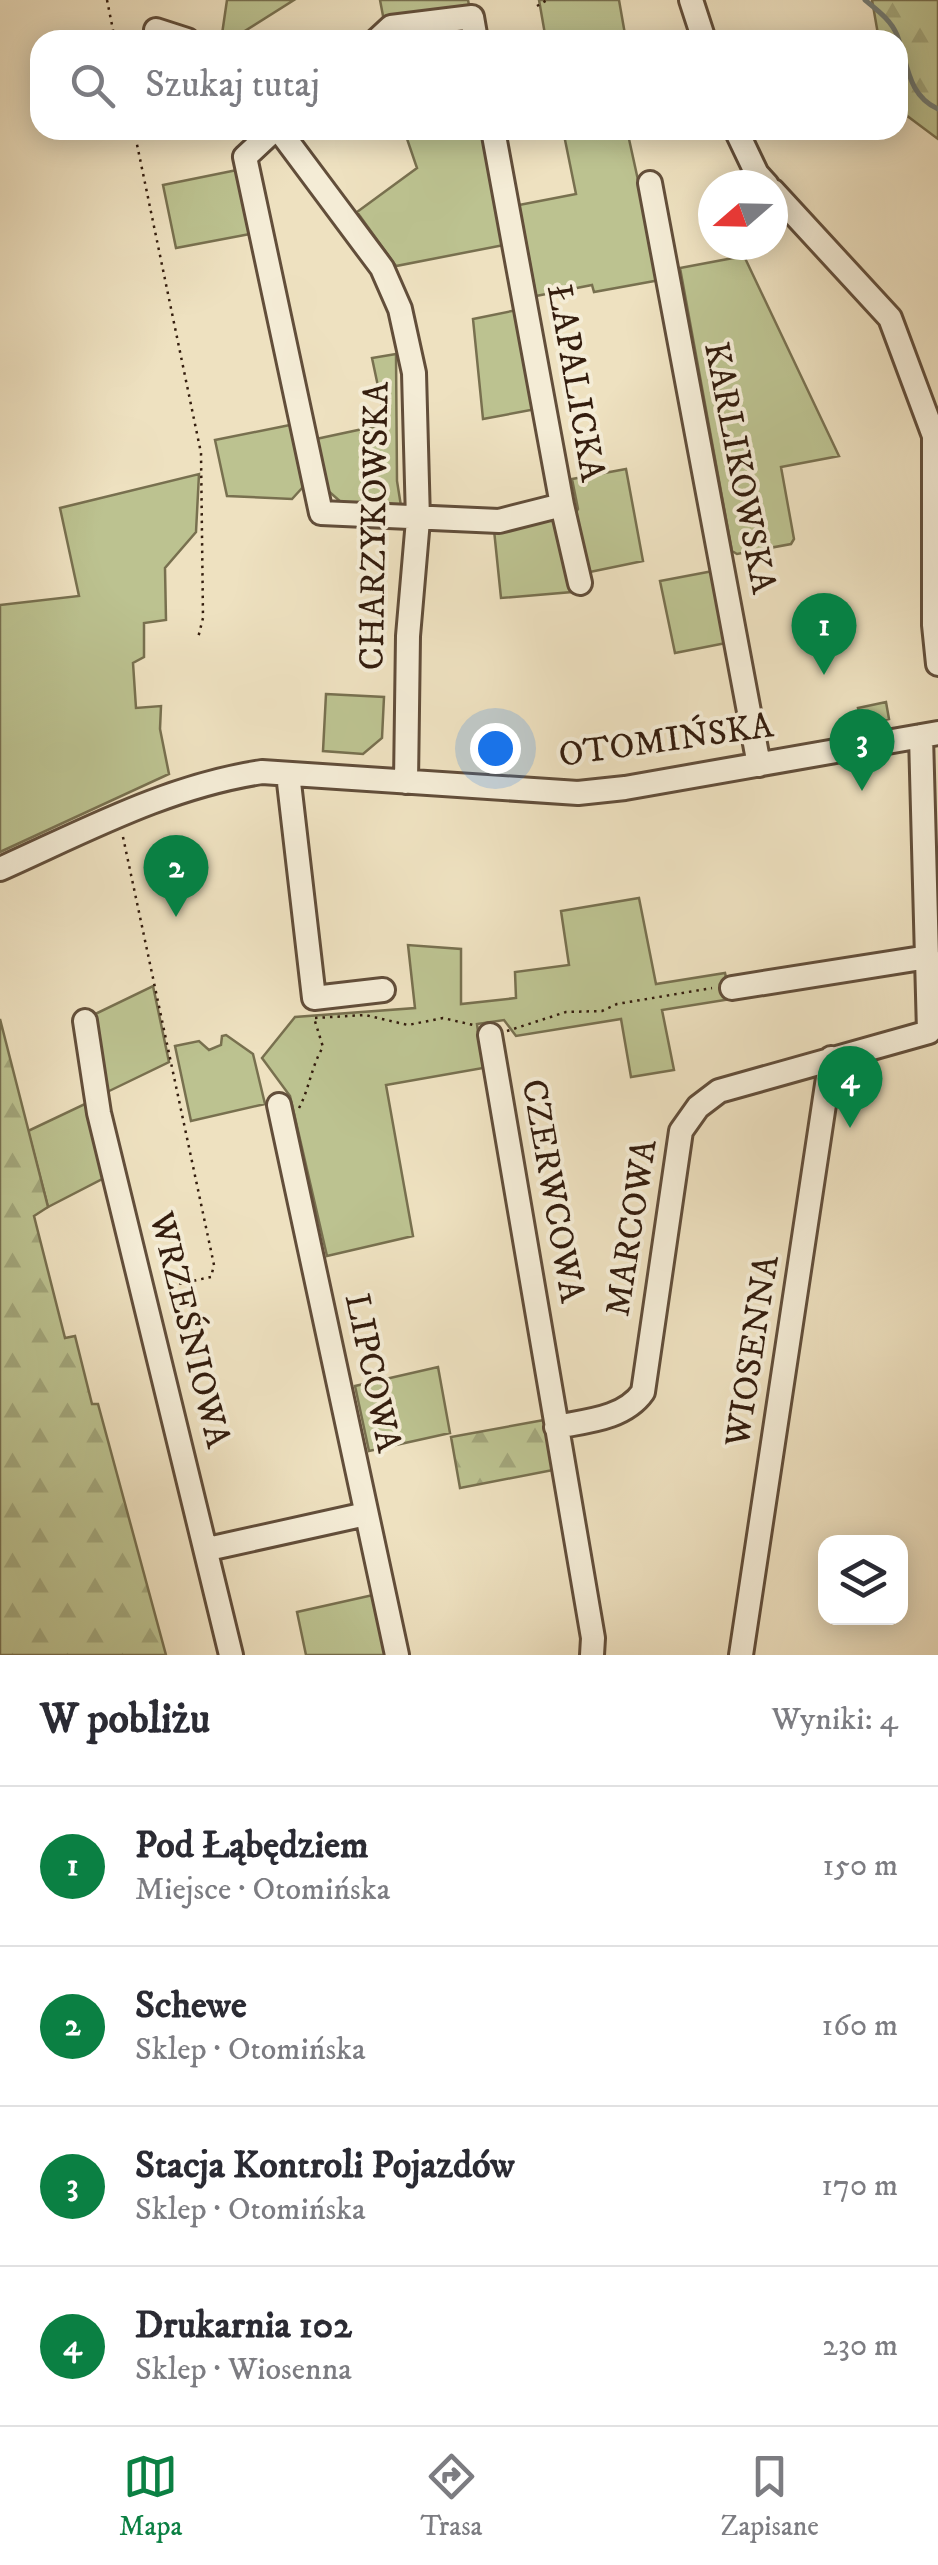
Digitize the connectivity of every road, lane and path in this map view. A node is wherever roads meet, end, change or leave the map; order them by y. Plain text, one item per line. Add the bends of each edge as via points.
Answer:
1 (107, 0) edge
2 (547, 0) edge
3 (691, 0) edge
4 (537, 6) dead end
5 (474, 29) edge
6 (113, 30) edge
7 (388, 30) edge
8 (701, 30) edge
9 (136, 140) edge
10 (265, 140) edge
11 (284, 140) edge
12 (495, 140) edge
13 (741, 140) edge
14 (756, 170) edge
15 (650, 183) dead end
16 (788, 207) edge
17 (562, 505) junction
18 (418, 520) junction
19 (580, 583) dead end
20 (198, 638) dead end
21 (938, 664) edge
22 (930, 734) edge
23 (759, 765) junction
24 (288, 774) junction
25 (406, 782) junction
26 (118, 816) junction
27 (0, 870) edge
28 (928, 957) junction
29 (732, 988) joint
30 (383, 990) dead end
31 (314, 1008) junction
32 (85, 1021) dead end
33 (490, 1035) junction
34 (832, 1058) junction
35 (279, 1105) dead end
36 (284, 1129) junction
37 (143, 1292) junction
38 (556, 1427) junction
39 (366, 1514) junction
40 (208, 1548) junction
41 (231, 1655) edge
42 (396, 1655) edge
43 (592, 1655) edge
44 (740, 1655) edge

1 - 6 path
2 - 4 path
3 - 8 street
5 - 7 street
9 - 20 path via 201,453
10 - 18 street, ŁAPALICKA via 246,157 321,513
11 - 18 street, CHARZYKOWSKA via 382,268 400,309 414,374
12 - 17 street, ŁAPALICKA
13 - 14 street
15 - 23 street, KARLIKOWSKA
16 - 21 street via 890,318 934,436
17 - 18 street, ŁAPALICKA via 500,521
17 - 19 street
18 - 25 street, CHARZYKOWSKA
22 - 23 street, OTOMIŃSKA
22 - 28 street
23 - 25 street, OTOMIŃSKA via 578,793
24 - 25 street, OTOMIŃSKA
24 - 26 street, OTOMIŃSKA via 219,778
24 - 31 street
26 - 27 street, OTOMIŃSKA
26 - 37 path via 214,1265 210,1277
28 - 29 street
28 - 34 street, MARCOWA via 929,1032
29 - 33 path via 566,1012
30 - 31 street
31 - 33 path via 408,1025 443,1018
31 - 36 path via 323,1047 303,1101
32 - 37 street, WRZEŚNIOWA via 99,1112
33 - 38 street, CZERWCOWA
34 - 38 street, MARCOWA via 719,1091 698,1107 681,1131 642,1392 634,1404 604,1418
34 - 44 street, WIOSENNA
35 - 36 street, LIPCOWA
36 - 39 street, LIPCOWA
37 - 40 street, WRZEŚNIOWA
38 - 43 street, CZERWCOWA
39 - 40 street
39 - 42 street, LIPCOWA
40 - 41 street, WRZEŚNIOWA

